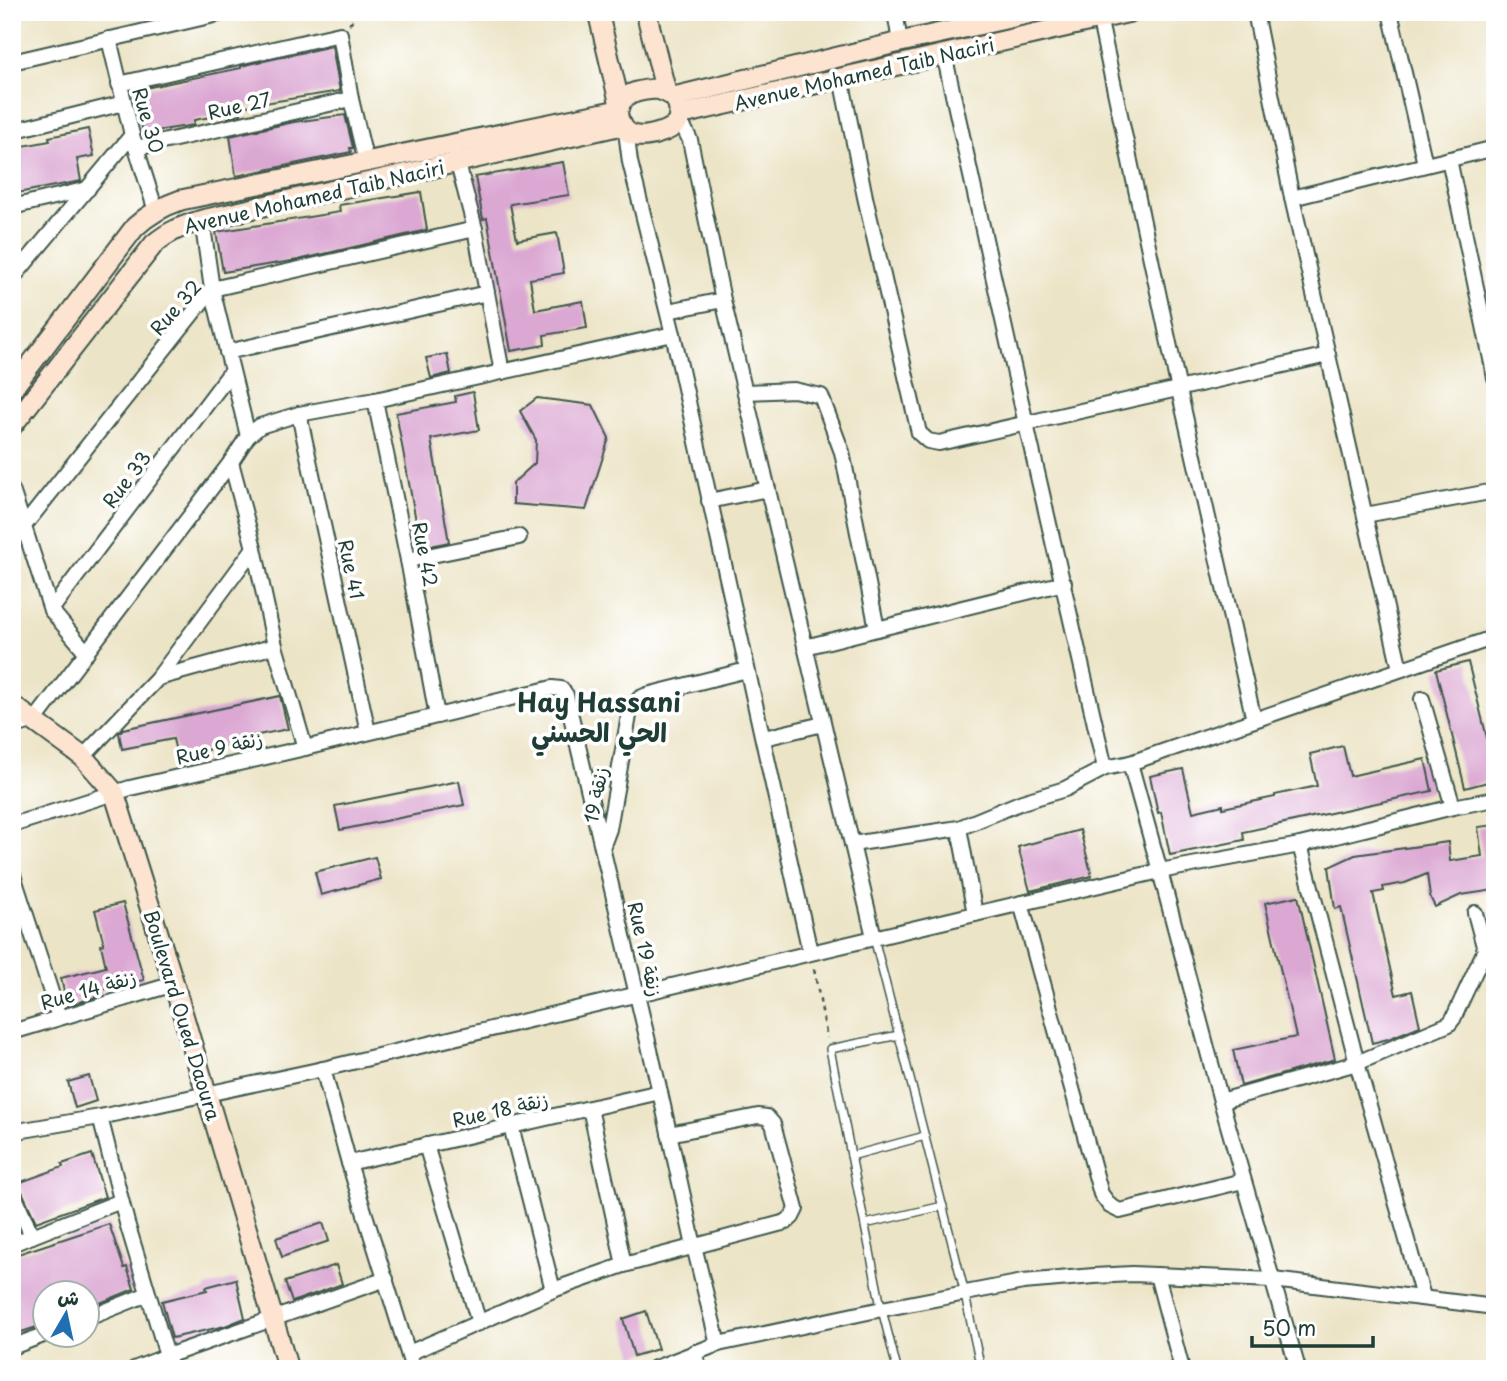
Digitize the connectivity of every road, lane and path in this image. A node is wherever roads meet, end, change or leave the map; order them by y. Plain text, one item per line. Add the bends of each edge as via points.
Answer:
1 (227, 12) edge
2 (598, 12) edge
3 (646, 12) edge
4 (895, 12) edge
5 (1036, 12) edge
6 (1130, 12) edge
7 (1255, 12) edge
8 (1390, 12) edge
9 (1099, 15) edge
10 (997, 16) edge
11 (108, 39) junction
12 (900, 42) junction
13 (944, 54) junction
14 (12, 62) edge
15 (841, 78) junction
16 (119, 84) junction
17 (351, 99) junction
18 (124, 103) junction
19 (674, 106) junction
20 (621, 118) junction
21 (12, 131) edge
22 (134, 142) junction
23 (1495, 149) edge
24 (455, 153) junction
25 (1449, 159) junction
26 (366, 162) junction
27 (1426, 164) junction
28 (88, 189) junction
29 (1292, 198) junction
30 (12, 207) edge
31 (156, 211) junction
32 (202, 220) junction
33 (475, 229) junction
34 (12, 279) edge
35 (212, 289) junction
36 (486, 293) junction
37 (723, 300) junction
38 (667, 311) junction
39 (673, 334) junction
40 (227, 352) junction
41 (1328, 355) junction
42 (231, 372) junction
43 (502, 372) junction
44 (1495, 378) edge
45 (12, 389) edge
46 (1179, 390) junction
47 (745, 392) junction
48 (375, 400) junction
49 (299, 414) junction
50 (1026, 424) junction
51 (12, 426) edge
52 (248, 436) junction
53 (230, 462) junction
54 (768, 489) junction
55 (12, 490) edge
56 (1495, 491) edge
57 (709, 500) junction
58 (1365, 515) junction
59 (24, 526) junction
60 (519, 537) dead end
61 (254, 548) junction
62 (408, 560) junction
63 (1064, 583) junction
64 (51, 610) junction
65 (877, 629) junction
66 (1495, 637) edge
67 (275, 646) junction
68 (805, 647) junction
69 (87, 653) junction
70 (1400, 669) junction
71 (747, 670) junction
72 (158, 678) junction
73 (1422, 699) dead end
74 (12, 705) edge
75 (437, 716) junction
76 (35, 720) junction
77 (1254, 720) junction
78 (823, 724) junction
79 (12, 727) edge
80 (368, 732) junction
81 (764, 738) junction
82 (305, 748) junction
83 (83, 757) junction
84 (1130, 763) junction
85 (1105, 768) junction
86 (114, 792) junction
87 (1495, 799) edge
88 (1453, 807) junction
89 (12, 825) edge
90 (959, 828) junction
91 (852, 844) junction
92 (1300, 845) junction
93 (602, 846) junction
94 (1160, 871) junction
95 (12, 872) edge
96 (1021, 903) junction
97 (1475, 913) dead end
98 (975, 914) junction
99 (874, 937) junction
100 (810, 952) junction
101 (174, 984) junction
102 (637, 993) junction
103 (59, 1017) junction
104 (12, 1032) edge
105 (899, 1035) junction
106 (830, 1049) junction
107 (1356, 1063) junction
108 (323, 1069) junction
109 (660, 1092) junction
110 (207, 1094) junction
111 (1221, 1101) junction
112 (590, 1108) junction
113 (100, 1117) junction
114 (511, 1126) junction
115 (12, 1132) edge
116 (669, 1134) junction
117 (925, 1136) junction
118 (426, 1145) junction
119 (851, 1156) junction
120 (349, 1163) junction
121 (1243, 1181) junction
122 (12, 1190) edge
123 (121, 1201) junction
124 (943, 1206) junction
125 (865, 1224) junction
126 (32, 1236) junction
127 (12, 1244) edge
128 (694, 1247) junction
129 (624, 1265) junction
130 (1157, 1275) junction
131 (386, 1279) junction
132 (1273, 1280) junction
133 (553, 1290) junction
134 (965, 1292) junction
135 (148, 1294) junction
136 (1423, 1297) junction
137 (1495, 1307) edge
138 (882, 1309) junction
139 (102, 1312) edge
140 (273, 1319) junction
141 (479, 1323) junction
142 (32, 1339) edge
143 (718, 1344) junction
144 (12, 1347) edge
145 (695, 1352) junction
146 (409, 1353) junction
147 (169, 1362) edge
148 (134, 1369) edge
149 (288, 1369) edge
150 (413, 1369) edge
151 (653, 1369) edge
152 (699, 1369) edge
153 (897, 1369) edge
154 (981, 1369) edge
155 (1182, 1369) edge
156 (1298, 1369) edge

1 - 11 street
2 - 20 street
3 - 19 street
4 - 12 street
5 - 10 street, Avenue Mohamed Taib Naciri
6 - 9 street, Avenue Mohamed Taib Naciri
7 - 29 street
8 - 27 street
9 - 13 street, Avenue Mohamed Taib Naciri
9 - 46 street
10 - 12 street, Avenue Mohamed Taib Naciri
11 - 14 street
11 - 16 street, Rue 30
12 - 19 street, Avenue Mohamed Taib Naciri
13 - 15 street, Avenue Mohamed Taib Naciri
13 - 50 street
15 - 19 street, Avenue Mohamed Taib Naciri
15 - 50 street via 919,433 939,443
16 - 17 street via 340,34
16 - 18 street, Rue 30
17 - 22 street, Rue 27
17 - 26 street
18 - 21 street
18 - 22 street, Rue 30
19 - 20 street via 657,89 643,90 622,101
19 - 20 street via 666,131 652,135 637,136
19 - 37 street via 690,141
20 - 24 street, Avenue Mohamed Taib Naciri
20 - 38 street
22 - 28 street
22 - 31 street, Rue 30
23 - 25 street
24 - 26 street, Avenue Mohamed Taib Naciri
24 - 32 street, Avenue Mohamed Taib Naciri
24 - 33 street
25 - 27 street
25 - 44 street
26 - 31 street, Avenue Mohamed Taib Naciri via 181,201
27 - 29 street
28 - 30 street
28 - 34 street
29 - 41 street
31 - 45 street, Avenue Mohamed Taib Naciri via 135,227
32 - 35 street
32 - 51 street, Avenue Mohamed Taib Naciri via 178,227 154,244
33 - 35 street, Rue 32
33 - 36 street
35 - 40 street
35 - 59 street, Rue 32
36 - 40 street
36 - 43 street
37 - 38 street
37 - 47 street
38 - 39 street
39 - 43 street
39 - 57 street
40 - 42 street
41 - 46 street
41 - 58 street
42 - 52 street
42 - 64 street, Rue 33
43 - 48 street
46 - 50 street
46 - 77 street
47 - 54 street
47 - 65 street via 794,390 821,396 842,452
48 - 49 street
48 - 62 street, Rue 42
49 - 52 street via 260,426
49 - 80 street, Rue 41
50 - 63 street
52 - 53 street
53 - 61 street
53 - 69 street
54 - 57 street
54 - 68 street
55 - 59 street
56 - 58 street
57 - 71 street
58 - 70 street
59 - 64 street
60 - 62 street
61 - 67 street
61 - 72 street
62 - 75 street, Rue 42
63 - 65 street
63 - 85 street
64 - 69 street
65 - 68 street
66 - 70 street
67 - 72 street
67 - 82 street
68 - 78 street
69 - 76 street
70 - 77 street
71 - 81 street
71 - 93 street, 19 زنقة via 647,695 634,703
72 - 83 street
73 - 88 street
74 - 76 street, Boulevard Oued Daoura
75 - 80 street, Rue 9 زنقة
75 - 93 street, Rue 19 زنقة via 561,689
76 - 79 street
76 - 83 street, Boulevard Oued Daoura
77 - 84 street
78 - 81 street
78 - 91 street
80 - 82 street, Rue 9 زنقة
81 - 100 street
82 - 86 street, Rue 9 زنقة
83 - 86 street, Boulevard Oued Daoura
84 - 85 street
84 - 94 street
85 - 90 street via 1065,789
86 - 89 street, Rue 9 زنقة
86 - 101 street, Boulevard Oued Daoura
87 - 88 street
88 - 92 street
90 - 91 street
90 - 98 street
91 - 99 street
92 - 94 street
92 - 107 street
93 - 102 street, Rue 19 زنقة
94 - 96 street
94 - 111 street
95 - 103 street
96 - 98 street
96 - 121 street via 1101,1194 1110,1206 1120,1211
97 - 107 street via 1485,950 1453,1019 1444,1027
98 - 99 street
99 - 100 street
99 - 105 lane
100 - 102 street
100 - 106 path
101 - 103 street, Rue 14 زنقة
101 - 110 street, Boulevard Oued Daoura
102 - 108 street
102 - 109 street, Rue 19 زنقة
103 - 104 street, Rue 14 زنقة
105 - 106 lane
105 - 117 lane
106 - 119 lane
107 - 111 street
107 - 136 street
108 - 110 street
108 - 120 street
109 - 112 street, Rue 18 زنقة
109 - 116 street, Rue 19 زنقة
110 - 113 street
110 - 140 street, Boulevard Oued Daoura
111 - 121 street
112 - 114 street, Rue 18 زنقة
112 - 129 street
113 - 115 street
113 - 123 street
114 - 118 street, Rue 18 زنقة
114 - 133 street
116 - 128 street, Rue 19 زنقة
116 - 128 street via 766,1117 774,1124 796,1209 786,1222
117 - 119 lane
117 - 124 lane
118 - 120 street, Rue 18 زنقة
118 - 141 street
119 - 125 lane
120 - 131 street
121 - 132 street
122 - 126 street
123 - 126 street
123 - 135 street
124 - 125 lane
124 - 134 lane
125 - 138 lane
126 - 127 street
128 - 129 street
128 - 143 street, Rue 19 زنقة
129 - 133 street
130 - 132 street
130 - 134 street via 1023,1282
130 - 155 street
131 - 140 street
131 - 146 street
132 - 136 street
132 - 156 street
133 - 141 street
134 - 138 street
134 - 154 lane
135 - 139 street
135 - 147 street
136 - 137 street
138 - 143 street
138 - 153 lane
140 - 147 street
140 - 149 street, Boulevard Oued Daoura
141 - 146 street
142 - 144 street
143 - 145 street
145 - 151 street
145 - 152 street
146 - 150 street
147 - 148 street

